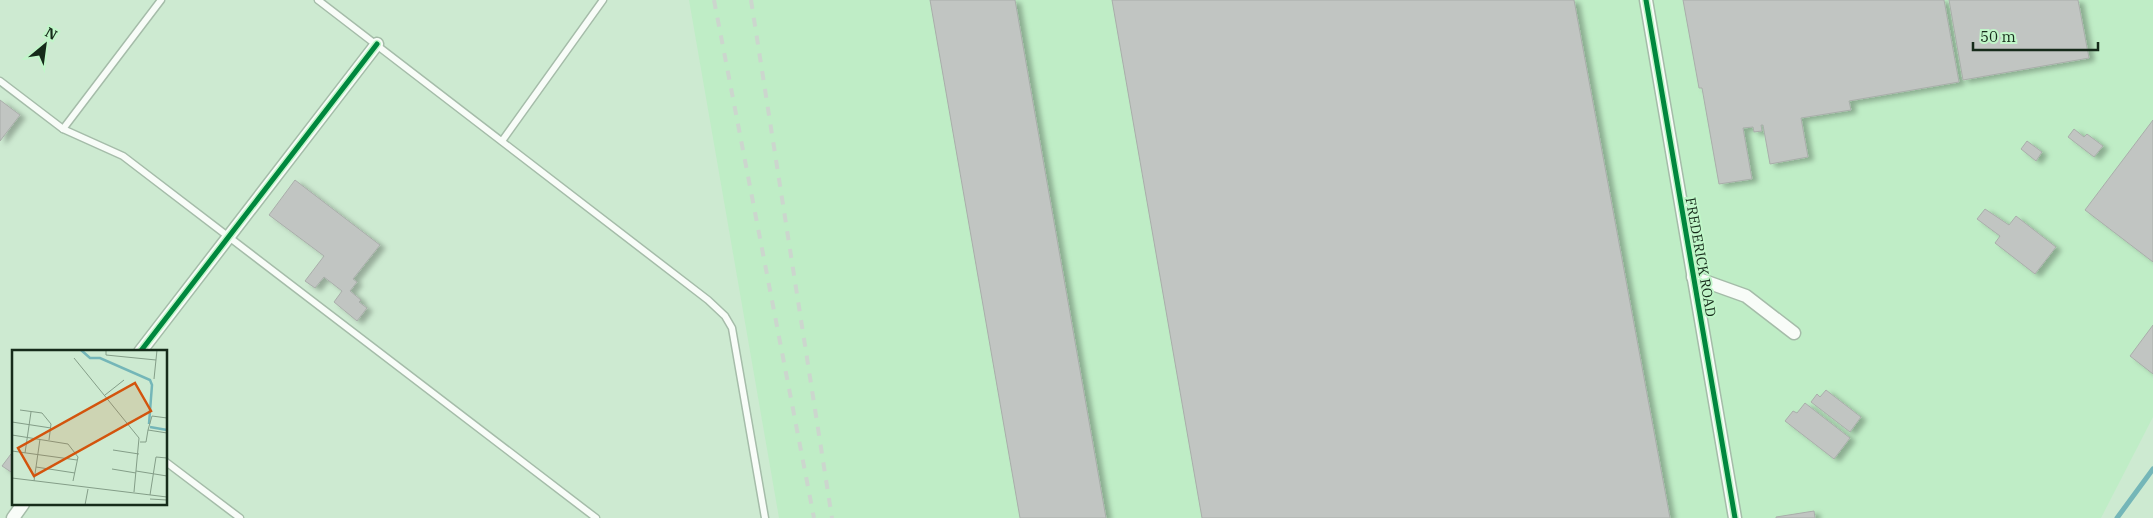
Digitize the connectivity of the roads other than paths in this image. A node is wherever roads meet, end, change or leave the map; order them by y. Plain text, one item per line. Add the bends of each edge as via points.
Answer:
1 (161, 0) edge
2 (318, 0) edge
3 (603, 0) edge
4 (1646, 0) edge
5 (377, 44) junction
6 (0, 81) edge
7 (63, 129) junction
8 (502, 141) junction
9 (229, 237) junction
10 (1693, 277) junction
11 (1794, 333) dead end
12 (142, 350) edge
13 (168, 464) edge
14 (22, 506) edge
15 (13, 518) edge
16 (240, 518) edge
17 (596, 518) edge
18 (765, 518) edge
19 (1734, 518) edge

1 - 7 lane
2 - 5 lane
3 - 8 lane
4 - 10 street, FREDERICK ROAD
5 - 8 lane
5 - 9 street
6 - 7 lane
7 - 9 lane via 124,156
8 - 18 lane via 725,316 732,328
9 - 12 street
9 - 17 lane
10 - 11 street via 1746,296
10 - 19 street, FREDERICK ROAD
13 - 16 lane
14 - 15 street

